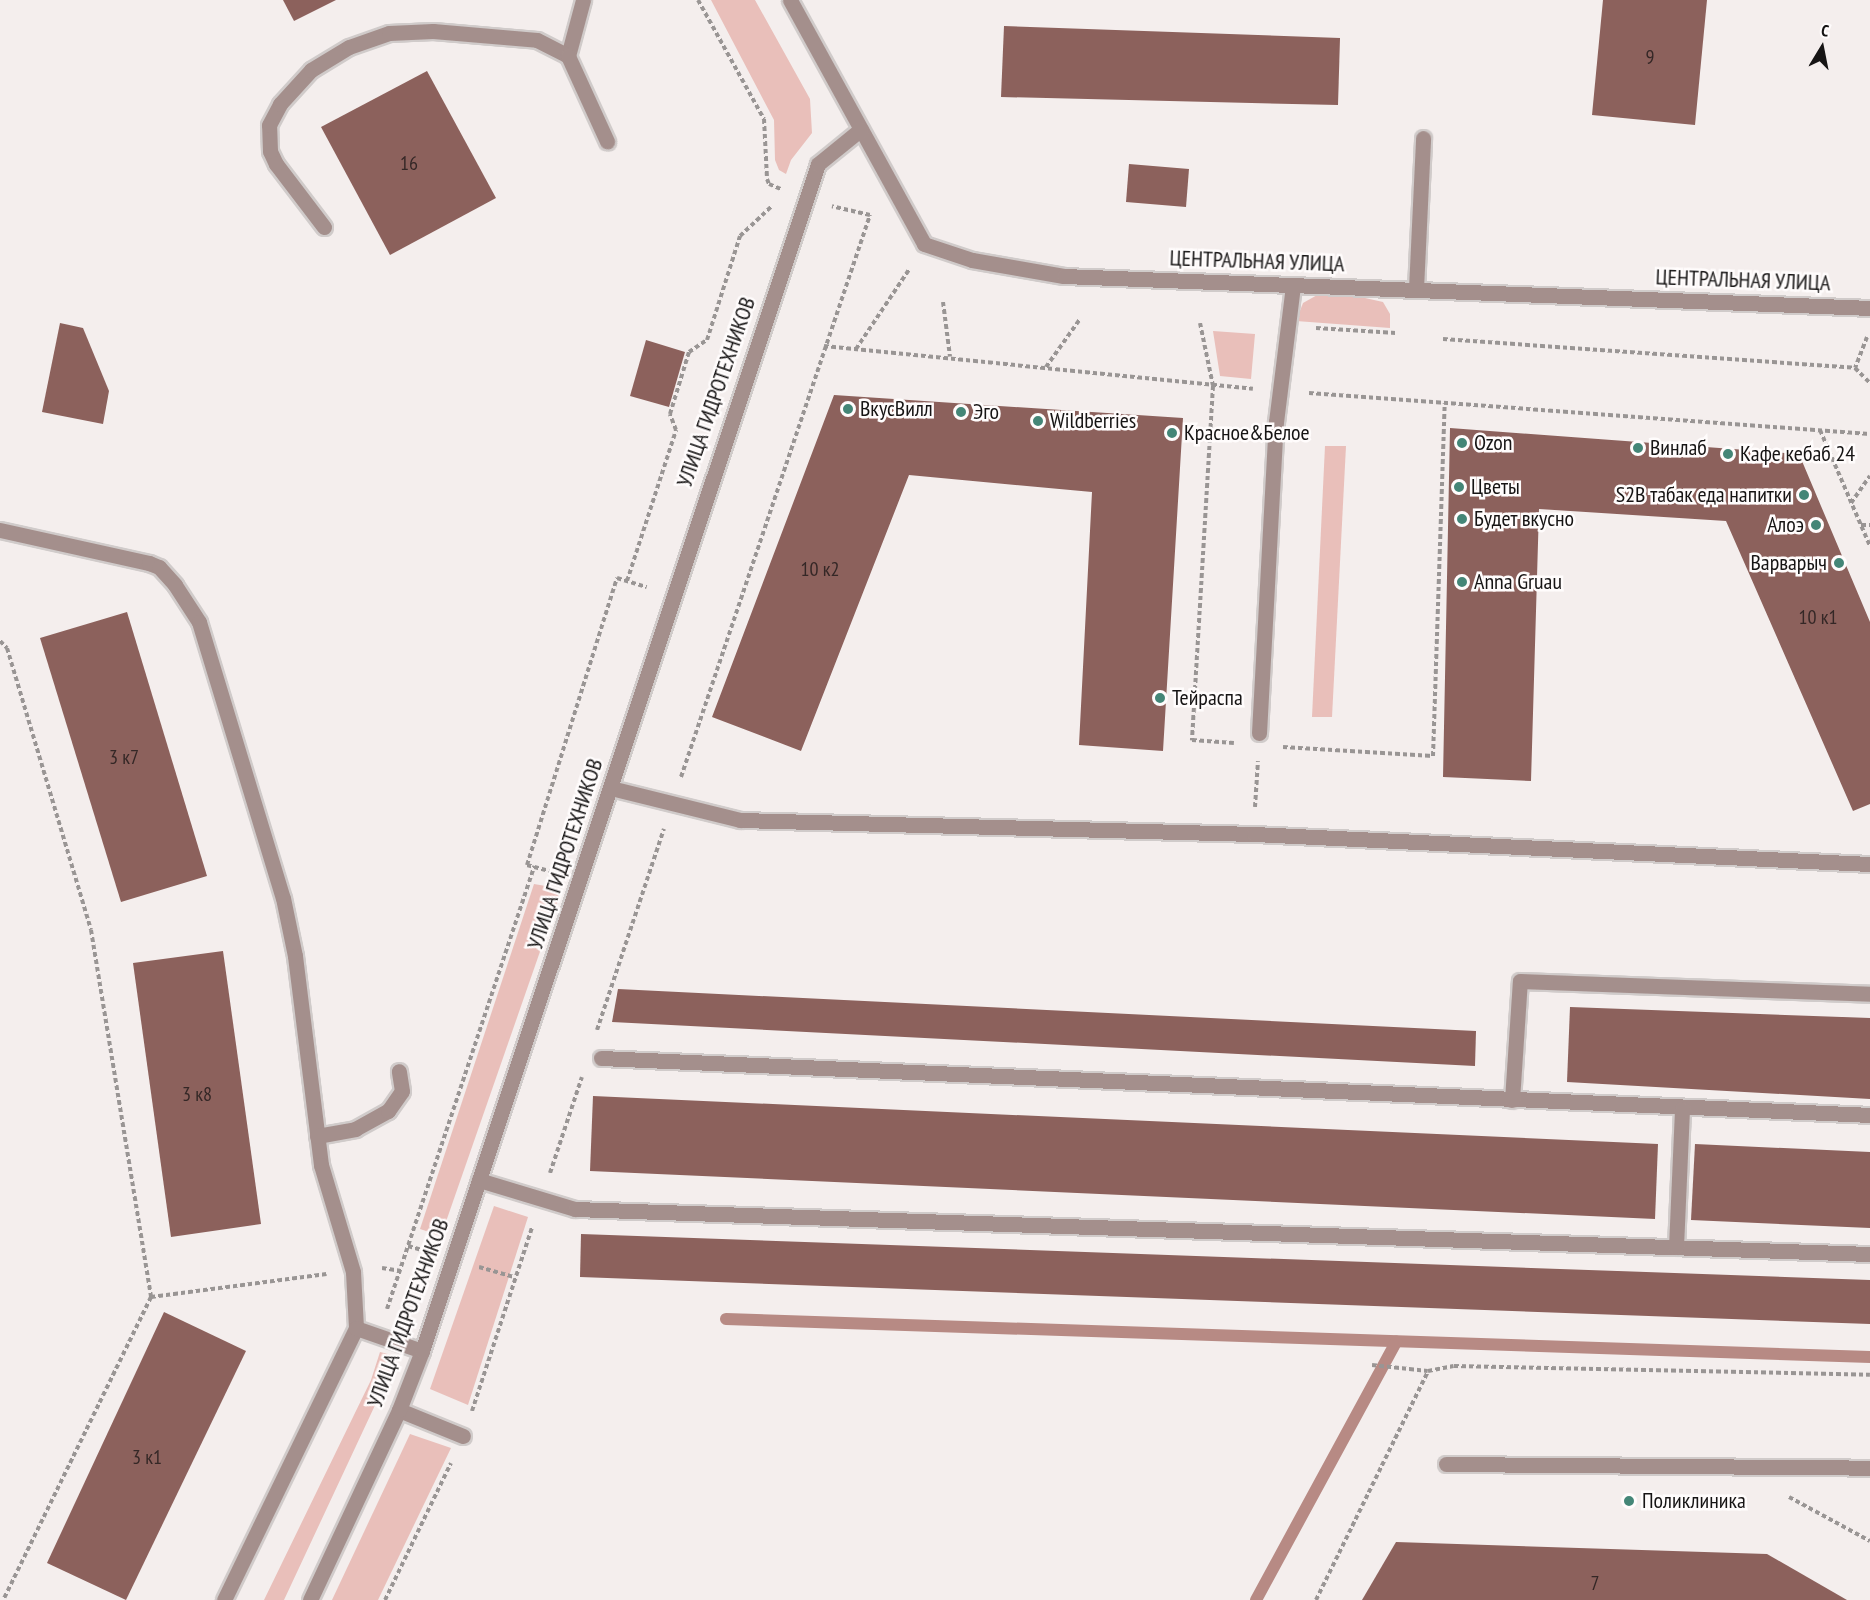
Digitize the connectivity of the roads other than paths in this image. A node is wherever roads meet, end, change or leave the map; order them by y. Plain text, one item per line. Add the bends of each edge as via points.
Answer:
1 (583, 0) edge
2 (790, 0) edge
3 (568, 56) junction
4 (861, 129) junction
5 (1423, 138) dead end
6 (607, 141) dead end
7 (324, 226) dead end
8 (1293, 286) junction
9 (1416, 289) junction
10 (1870, 308) edge
11 (0, 530) edge
12 (1259, 739) road end
13 (611, 788) junction
14 (1870, 864) edge
15 (1870, 994) edge
16 (601, 1058) dead end
17 (399, 1071) dead end
18 (1512, 1100) junction
19 (1682, 1108) junction
20 (1870, 1115) edge
21 (317, 1136) junction
22 (479, 1180) junction
23 (1676, 1246) junction
24 (1870, 1254) edge
25 (356, 1328) junction
26 (422, 1351) junction
27 (399, 1410) junction
28 (463, 1436) dead end
29 (1446, 1464) dead end
30 (1870, 1468) edge
31 (224, 1600) edge
32 (310, 1600) edge

1 - 3 street
2 - 4 street, ЦЕНТРАЛЬНАЯ УЛИЦА
3 - 6 street
3 - 7 street via 537,40 508,35 389,33 349,47 310,70 273,113 267,136 276,164
4 - 8 street, ЦЕНТРАЛЬНАЯ УЛИЦА via 924,244 972,260 1064,276
4 - 13 street, УЛИЦА ГИДРОТЕХНИКОВ via 818,164 681,566
5 - 9 street
8 - 9 street, ЦЕНТРАЛЬНАЯ УЛИЦА
8 - 12 street via 1279,392
9 - 10 street, ЦЕНТРАЛЬНАЯ УЛИЦА
11 - 21 street via 159,567 199,622 283,898 295,956
13 - 14 street via 740,820 1254,834
13 - 22 street, УЛИЦА ГИДРОТЕХНИКОВ
15 - 18 street via 1520,981
16 - 18 street
17 - 21 street via 402,1091 388,1111 355,1129
18 - 19 street
19 - 20 street
19 - 23 street
21 - 25 street via 353,1272
22 - 23 street via 575,1209
22 - 26 street, УЛИЦА ГИДРОТЕХНИКОВ
23 - 24 street
25 - 26 street
25 - 31 street
26 - 27 street, УЛИЦА ГИДРОТЕХНИКОВ
27 - 28 street
27 - 32 street, УЛИЦА ГИДРОТЕХНИКОВ
29 - 30 street

